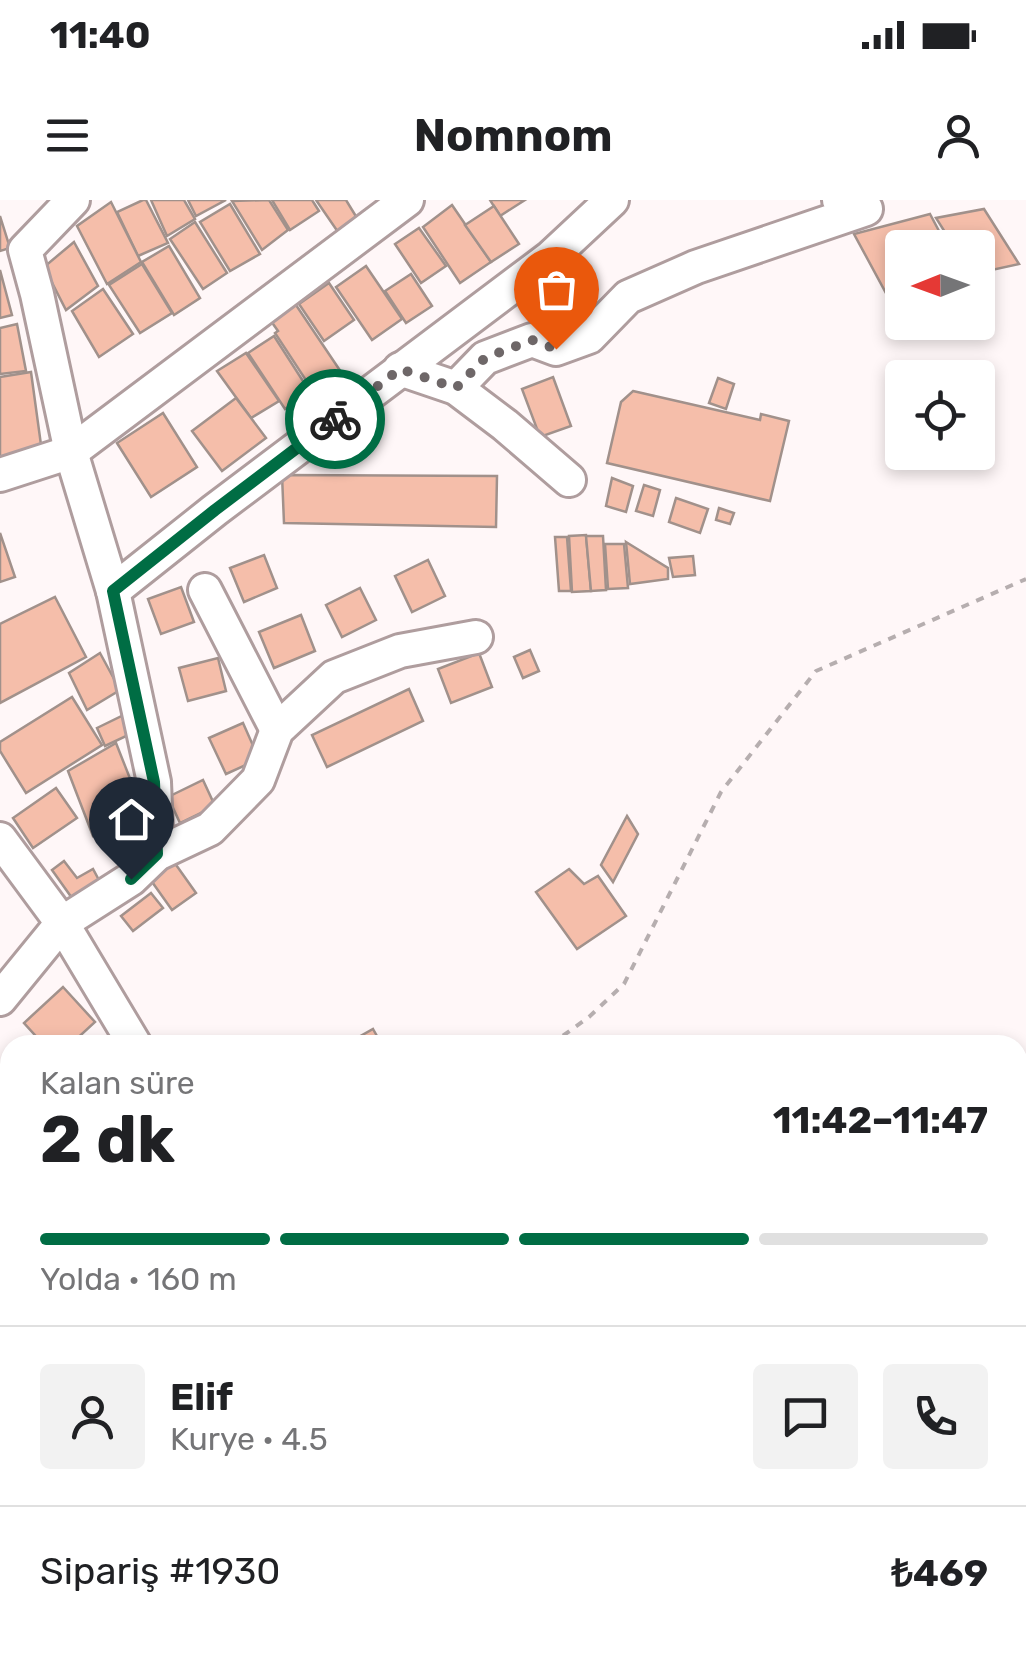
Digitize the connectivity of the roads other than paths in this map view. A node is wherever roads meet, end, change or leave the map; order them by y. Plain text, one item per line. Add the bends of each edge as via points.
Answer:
1 (73, 200) edge
2 (407, 200) edge
3 (612, 200) edge
4 (840, 200) edge
5 (400, 369) junction
6 (456, 388) junction
7 (71, 452) junction
8 (0, 475) edge
9 (569, 480) dead end
10 (205, 590) dead end
11 (113, 591) junction
12 (476, 637) dead end
13 (277, 730) junction
14 (0, 840) edge
15 (157, 854) junction
16 (62, 923) junction
17 (0, 999) edge
18 (129, 1035) edge

1 - 7 street via 25,250
2 - 7 street
3 - 5 street via 551,257
4 - 6 street via 866,209 696,267 628,298 588,337 556,349 532,340 485,358
5 - 6 street
5 - 11 street
6 - 9 street
7 - 8 street
7 - 11 street
10 - 13 street
11 - 15 street via 154,782
12 - 13 street via 400,651 334,677
13 - 15 street via 258,780 210,830
14 - 16 street
15 - 16 street
16 - 17 street
16 - 18 street

